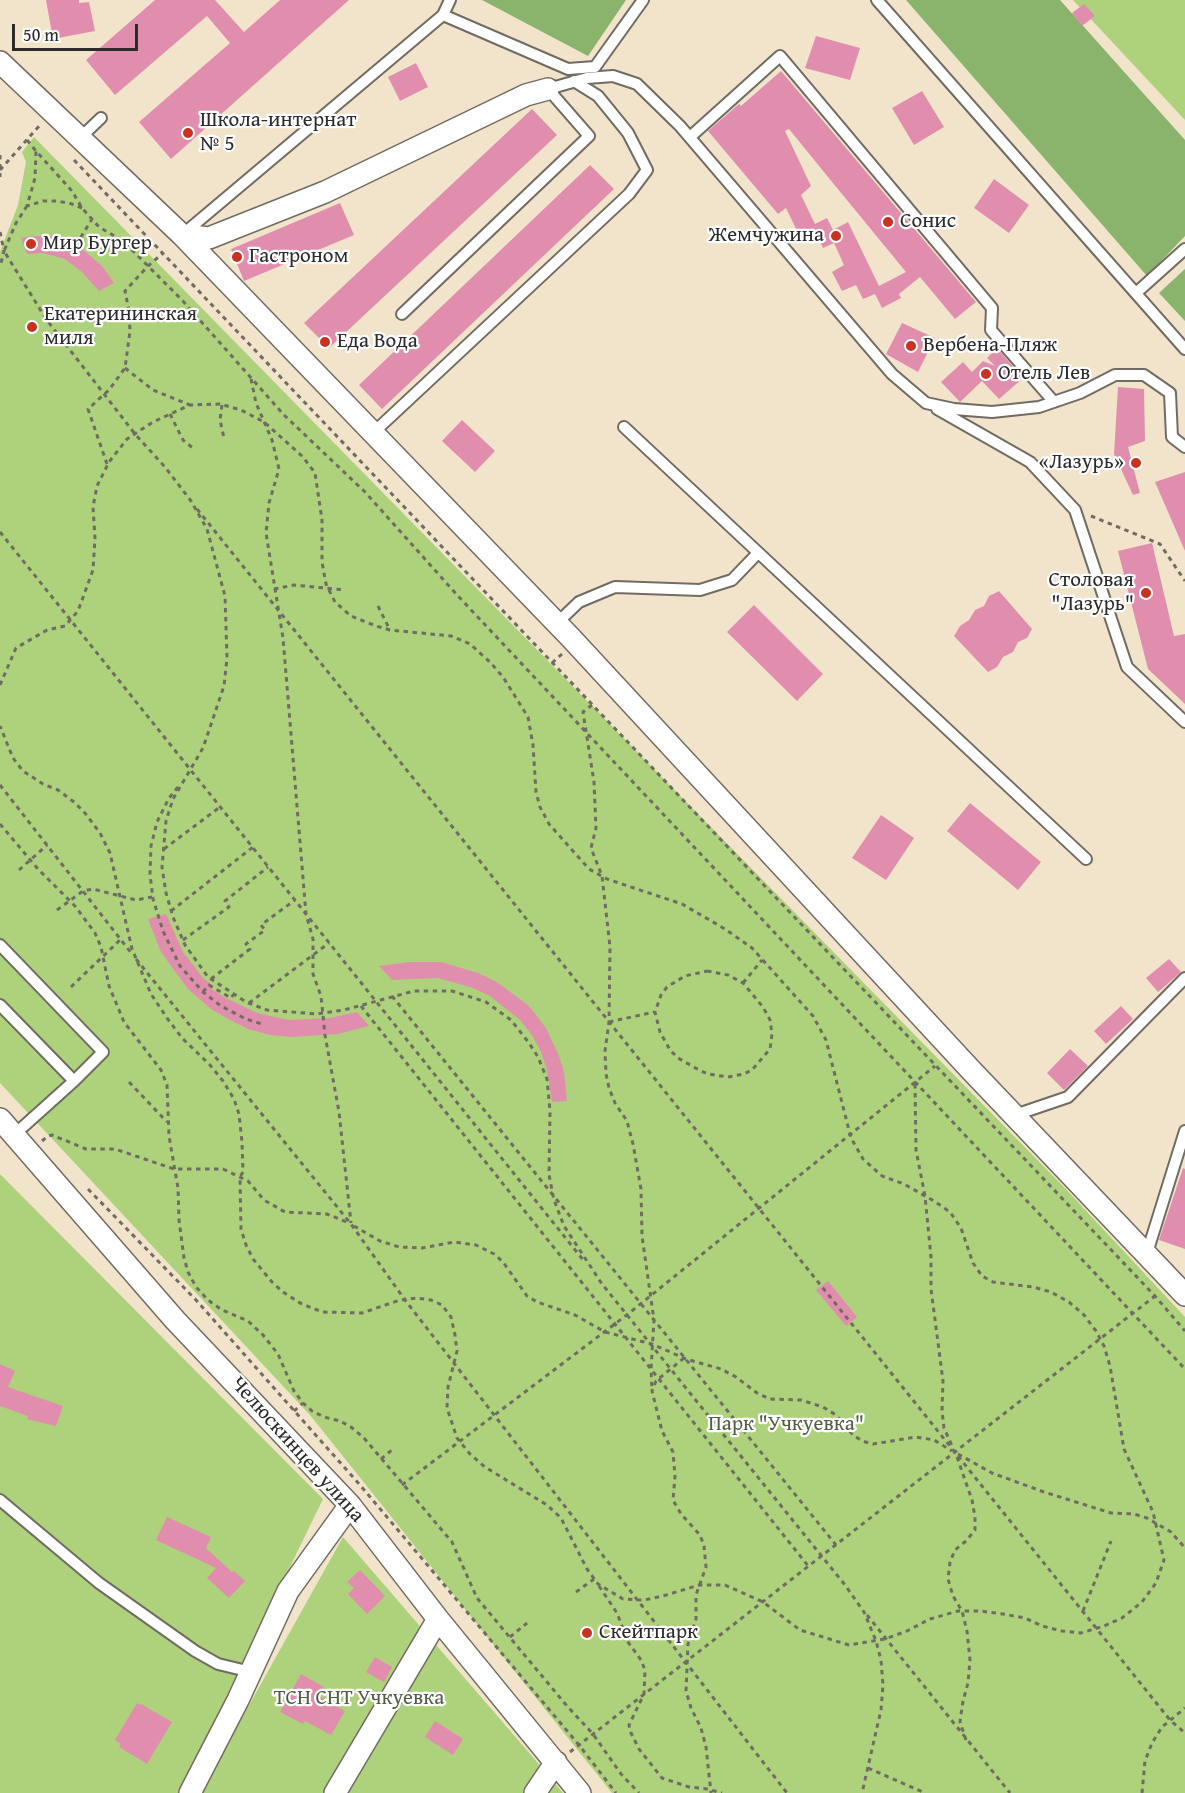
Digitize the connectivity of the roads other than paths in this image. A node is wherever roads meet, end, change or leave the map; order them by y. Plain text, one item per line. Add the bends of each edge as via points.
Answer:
1 (450, 0) edge
2 (643, 0) edge
3 (877, 0) edge
4 (443, 15) junction
5 (0, 62) edge
6 (574, 81) junction
7 (548, 89) junction
8 (101, 118) dead end
9 (690, 137) junction
10 (80, 138) junction
11 (182, 235) junction
12 (1185, 249) edge
13 (1136, 293) junction
14 (402, 314) dead end
15 (1185, 349) edge
16 (1054, 402) junction
17 (926, 403) junction
18 (624, 427) dead end
19 (373, 433) junction
20 (1185, 447) edge
21 (758, 553) junction
22 (557, 623) junction
23 (1185, 722) edge
24 (1086, 859) dead end
25 (0, 945) edge
26 (1185, 978) edge
27 (0, 1005) edge
28 (74, 1081) junction
29 (1015, 1115) junction
30 (0, 1119) edge
31 (1185, 1131) edge
32 (15, 1134) junction
33 (1147, 1253) junction
34 (1185, 1295) edge
35 (0, 1500) edge
36 (350, 1505) junction
37 (438, 1619) junction
38 (251, 1672) junction
39 (556, 1762) junction
40 (190, 1793) edge
41 (335, 1793) edge
42 (535, 1793) edge
43 (580, 1793) edge

1 - 4 lane
2 - 4 lane via 595,67 568,69
3 - 13 lane
4 - 11 lane
5 - 10 street
6 - 7 lane
6 - 9 lane via 613,76 637,84
6 - 19 lane via 598,96 628,133 647,170 629,194
7 - 11 street via 526,95 325,192 227,232 210,238
7 - 14 lane via 589,136
8 - 10 lane
9 - 16 lane via 780,56 992,308 991,330
9 - 17 lane via 892,374
10 - 11 street
11 - 19 street
12 - 13 lane
13 - 15 lane
16 - 17 lane via 992,412
16 - 20 lane via 1115,375 1144,375 1170,393 1172,437
17 - 23 lane via 1030,462 1075,510 1127,667
18 - 21 lane
19 - 22 street
21 - 22 lane via 732,580 700,590 615,587 579,602
21 - 24 lane
22 - 29 street
25 - 28 lane via 103,1052
26 - 29 lane via 1068,1097
27 - 28 lane
28 - 32 lane
29 - 33 street
30 - 32 street, Челюскинцев улица
31 - 33 lane
32 - 36 street, Челюскинцев улица via 176,1320
33 - 34 street
35 - 38 lane via 99,1583 195,1651 218,1664
36 - 37 street, Челюскинцев улица
36 - 38 street via 288,1591
37 - 39 street, Челюскинцев улица
37 - 41 street
38 - 40 street
39 - 42 street
39 - 43 street, Челюскинцев улица

